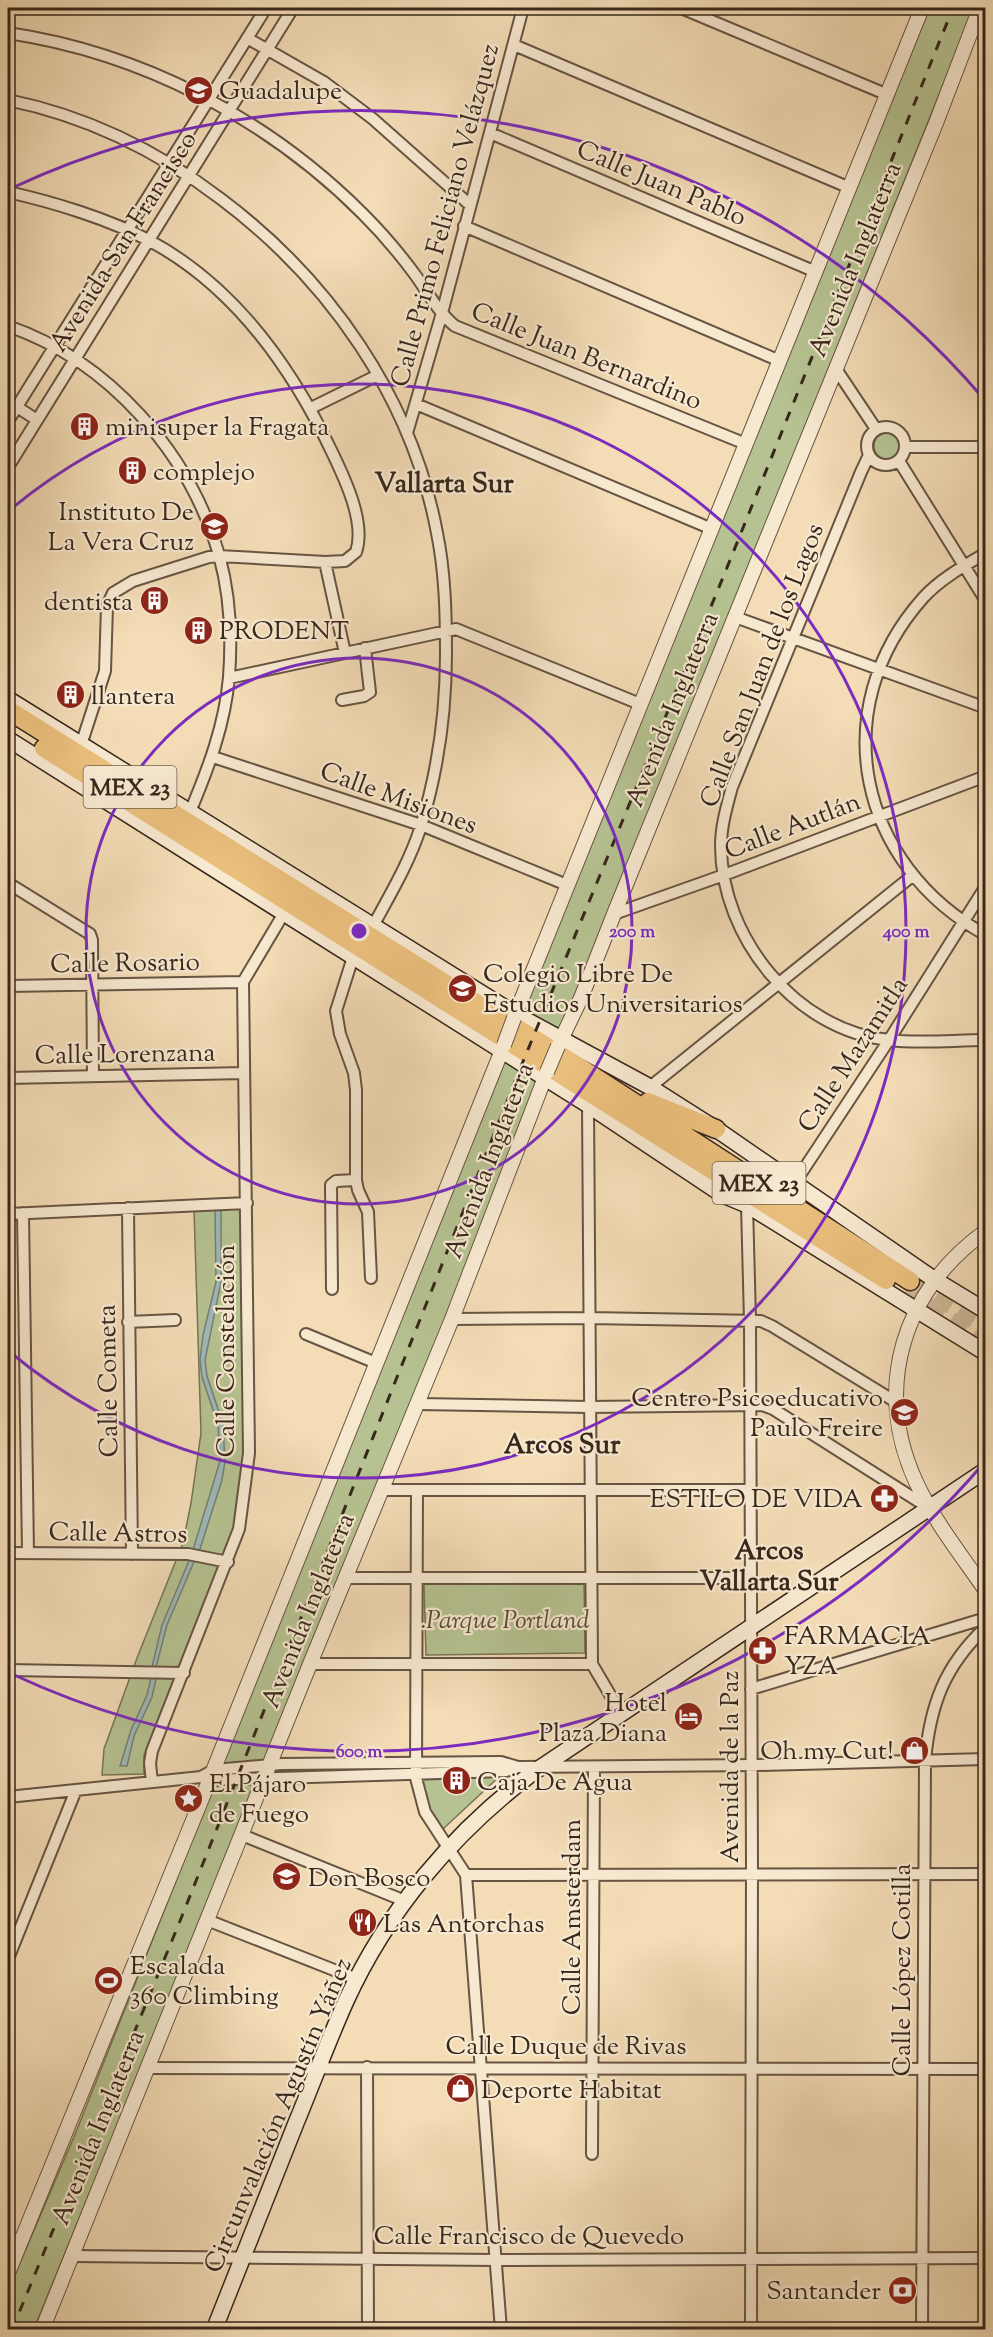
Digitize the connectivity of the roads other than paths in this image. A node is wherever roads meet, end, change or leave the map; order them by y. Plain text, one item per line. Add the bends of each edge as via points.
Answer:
1 (266, 8) edge
2 (293, 8) edge
3 (524, 8) edge
4 (685, 8) edge
5 (922, 8) edge
6 (980, 8) edge
7 (8, 33) edge
8 (247, 38) junction
9 (514, 45) junction
10 (266, 51) junction
11 (888, 95) junction
12 (8, 100) edge
13 (209, 100) junction
14 (229, 110) junction
15 (490, 133) junction
16 (170, 163) junction
17 (189, 175) junction
18 (850, 188) junction
19 (8, 192) edge
20 (470, 205) junction
21 (464, 226) junction
22 (127, 231) junction
23 (149, 240) junction
24 (816, 272) junction
25 (442, 313) junction
26 (8, 326) edge
27 (55, 346) junction
28 (75, 358) junction
29 (780, 361) junction
30 (836, 369) junction
31 (378, 375) junction
32 (416, 404) junction
33 (17, 407) junction
34 (311, 408) junction
35 (37, 420) junction
36 (8, 421) edge
37 (876, 429) junction
38 (407, 433) junction
39 (746, 444) junction
40 (906, 447) junction
41 (986, 447) edge
42 (869, 455) junction
43 (899, 461) junction
44 (8, 466) edge
45 (712, 530) junction
46 (986, 553) edge
47 (219, 555) junction
48 (325, 562) junction
49 (964, 566) junction
50 (986, 601) edge
51 (735, 617) junction
52 (446, 630) junction
53 (793, 638) junction
54 (365, 648) junction
55 (345, 653) junction
56 (880, 670) junction
57 (229, 678) junction
58 (8, 699) edge
59 (342, 700) dead end
60 (640, 704) junction
61 (986, 708) edge
62 (8, 710) edge
63 (8, 724) edge
64 (8, 739) edge
65 (81, 745) junction
66 (213, 757) junction
67 (986, 776) edge
68 (190, 812) junction
69 (879, 816) junction
70 (211, 825) junction
71 (421, 825) junction
72 (196, 859) junction
73 (249, 869) junction
74 (724, 875) junction
75 (912, 876) junction
76 (8, 883) edge
77 (567, 885) junction
78 (986, 886) edge
79 (284, 913) junction
80 (614, 914) junction
81 (963, 921) junction
82 (373, 926) junction
83 (986, 935) edge
84 (354, 957) junction
85 (243, 982) junction
86 (780, 983) junction
87 (93, 985) junction
88 (8, 986) edge
89 (515, 1016) junction
90 (889, 1040) junction
91 (986, 1040) edge
92 (559, 1043) junction
93 (503, 1047) junction
94 (244, 1073) junction
95 (546, 1075) junction
96 (93, 1076) junction
97 (8, 1078) edge
98 (608, 1085) junction
99 (650, 1086) junction
100 (588, 1105) junction
101 (616, 1110) junction
102 (716, 1129) junction
103 (794, 1184) junction
104 (357, 1185) junction
105 (247, 1203) junction
106 (747, 1204) junction
107 (128, 1208) junction
108 (23, 1213) junction
109 (8, 1214) edge
110 (986, 1231) edge
111 (371, 1278) dead end
112 (935, 1280) junction
113 (332, 1289) dead end
114 (917, 1310) junction
115 (986, 1311) edge
116 (589, 1318) junction
117 (452, 1319) junction
118 (175, 1320) dead end
119 (750, 1320) junction
120 (128, 1322) junction
121 (306, 1334) dead end
122 (986, 1353) edge
123 (376, 1363) junction
124 (896, 1402) junction
125 (418, 1404) junction
126 (750, 1406) junction
127 (590, 1407) junction
128 (986, 1470) edge
129 (382, 1490) junction
130 (417, 1490) junction
131 (590, 1490) junction
132 (750, 1490) junction
133 (930, 1508) junction
134 (8, 1553) edge
135 (28, 1553) junction
136 (132, 1554) junction
137 (228, 1562) junction
138 (591, 1577) junction
139 (346, 1578) junction
140 (416, 1578) junction
141 (750, 1578) junction
142 (986, 1591) edge
143 (986, 1618) edge
144 (986, 1627) edge
145 (751, 1629) junction
146 (310, 1664) junction
147 (416, 1664) junction
148 (592, 1664) junction
149 (8, 1670) edge
150 (184, 1673) junction
151 (751, 1689) junction
152 (622, 1715) junction
153 (986, 1759) edge
154 (925, 1761) junction
155 (415, 1762) junction
156 (752, 1766) junction
157 (519, 1767) junction
158 (542, 1767) junction
159 (594, 1767) junction
160 (268, 1771) junction
161 (415, 1774) junction
162 (208, 1776) junction
163 (152, 1782) junction
164 (76, 1790) junction
165 (8, 1797) edge
166 (242, 1835) junction
167 (448, 1848) junction
168 (924, 1874) junction
169 (986, 1874) edge
170 (466, 1875) junction
171 (594, 1875) junction
172 (752, 1875) junction
173 (405, 1901) junction
174 (207, 1920) junction
175 (8, 1959) edge
176 (357, 1979) junction
177 (319, 2067) junction
178 (367, 2067) junction
179 (481, 2067) junction
180 (592, 2067) junction
181 (147, 2068) junction
182 (752, 2068) junction
183 (923, 2069) junction
184 (986, 2069) edge
185 (592, 2154) dead end
186 (71, 2256) junction
187 (243, 2256) junction
188 (368, 2257) junction
189 (923, 2258) junction
190 (986, 2258) edge
191 (751, 2259) junction
192 (496, 2260) junction
193 (8, 2273) edge
194 (42, 2330) edge
195 (214, 2330) edge
196 (368, 2330) edge
197 (501, 2330) edge
198 (751, 2330) edge
199 (922, 2330) edge

1 - 8 street, Avenida San Francisco
2 - 10 street, Avenida San Francisco
3 - 9 street, Calle Primo Feliciano Velázquez
4 - 11 street
5 - 11 street, Avenida Inglaterra
6 - 30 street, Avenida Inglaterra
7 - 13 street, Calle Juan Bernardino via 118,60
8 - 10 street
8 - 13 street, Avenida San Francisco
9 - 15 street, Calle Primo Feliciano Velázquez
9 - 18 street
10 - 14 street, Avenida San Francisco
10 - 20 street via 324,82 373,119
11 - 18 street, Avenida Inglaterra
12 - 16 street via 81,121
13 - 14 street, Calle Juan Bernardino
13 - 16 street, Avenida San Francisco
14 - 17 street, Avenida San Francisco
14 - 25 street, Calle Juan Bernardino via 281,144 363,214 388,240
15 - 20 street, Calle Primo Feliciano Velázquez
15 - 24 street, Calle Juan Pablo
16 - 17 street
16 - 22 street, Avenida San Francisco
17 - 23 street, Avenida San Francisco
17 - 31 street via 243,215 295,263 340,316
18 - 24 street, Avenida Inglaterra
19 - 22 street
20 - 21 street, Calle Primo Feliciano Velázquez
21 - 25 street, Calle Primo Feliciano Velázquez
21 - 29 street
22 - 23 street
22 - 27 street, Avenida San Francisco
23 - 28 street, Avenida San Francisco
23 - 34 street via 230,302 284,365
24 - 29 street, Avenida Inglaterra
25 - 32 street, Calle Primo Feliciano Velázquez
25 - 39 street, Calle Juan Bernardino via 455,326
26 - 27 street
27 - 28 street
27 - 33 street, Avenida San Francisco
28 - 35 street, Avenida San Francisco
28 - 47 street via 126,400 167,447 193,489
29 - 39 street, Avenida Inglaterra
30 - 37 street
30 - 51 street, Avenida Inglaterra
31 - 34 street
31 - 38 street
32 - 38 street, Calle Primo Feliciano Velázquez
32 - 45 street
33 - 35 street
33 - 36 street, Avenida San Francisco
34 - 48 street via 336,459 356,512 359,532 351,558
35 - 44 street, Avenida San Francisco
37 - 40 street via 888,426 899,431
37 - 42 street via 868,438
38 - 52 street via 437,532
39 - 45 street, Avenida Inglaterra
40 - 41 street
40 - 43 street
42 - 43 street via 883,465
42 - 53 street, Calle San Juan de los Lagos
43 - 49 street
45 - 60 street, Avenida Inglaterra
46 - 49 street
47 - 48 street
47 - 57 street via 230,617
47 - 65 street via 133,580 113,592 107,606 105,671
48 - 55 street
49 - 50 street
49 - 56 street via 924,597 898,632
51 - 53 street
51 - 80 street, Avenida Inglaterra
52 - 54 street
52 - 60 street via 463,631
52 - 71 street via 441,730
53 - 56 street
53 - 74 street, Calle San Juan de los Lagos via 732,787 721,846
54 - 55 street
54 - 59 street via 370,692
55 - 57 street
56 - 61 street
56 - 69 street via 870,702 865,746 867,772
57 - 66 street
58 - 65 main road
60 - 77 street, Avenida Inglaterra
62 - 73 main road, MEX 23
63 - 73 main road, MEX 23
64 - 72 main road
65 - 68 main road
66 - 68 street
66 - 71 street, Calle Misiones
67 - 69 street, Calle Autlán
68 - 70 main road
69 - 74 street, Calle Autlán
69 - 75 street
70 - 73 main road
70 - 82 main road
71 - 77 street, Calle Misiones
71 - 82 street via 400,877
72 - 73 main road
72 - 79 main road
73 - 98 main road, MEX 23
73 - 101 main road, MEX 23
74 - 80 street, Calle Autlán
74 - 86 street, Calle San Juan de los Lagos via 735,917 750,946
75 - 81 street
75 - 86 street
76 - 87 street via 90,934
77 - 89 street, Avenida Inglaterra
78 - 81 street, Calle Mazamitla
79 - 84 main road
79 - 85 street
80 - 92 street, Avenida Inglaterra
81 - 83 street
81 - 90 street, Calle Mazamitla
82 - 89 main road
84 - 93 main road
84 - 104 street via 336,1011 356,1089
85 - 87 street, Calle Rosario
85 - 94 street, Calle Constelación
86 - 90 street, Calle San Juan de los Lagos via 797,1000 833,1023
86 - 99 street
87 - 88 street, Calle Rosario
87 - 96 street
89 - 92 main road
89 - 93 street, Avenida Inglaterra, bridge
90 - 91 street, Calle San Juan de los Lagos
90 - 103 street, Calle Mazamitla
92 - 95 street, Avenida Inglaterra, bridge
92 - 99 main road
93 - 95 main road
93 - 123 street, Avenida Inglaterra
94 - 96 street, Calle Lorenzana
94 - 105 street, Calle Constelación
95 - 100 main road
95 - 117 street, Avenida Inglaterra
96 - 97 street, Calle Lorenzana
98 - 101 main road, MEX 23 via 907,1286
98 - 102 main road
99 - 102 main road
100 - 106 main road via 723,1195
100 - 116 street
101 - 106 main road via 651,1139
102 - 103 main road
103 - 112 main road
104 - 111 street via 368,1212
104 - 113 street via 336,1181 331,1185
105 - 107 street
105 - 137 street, Calle Constelación via 249,1453 239,1529
106 - 114 main road
106 - 119 street, Avenida de la Paz
107 - 108 street
107 - 120 street, Calle Cometa
108 - 109 street
108 - 135 street
110 - 112 street via 961,1249
112 - 114 street
112 - 115 main road
114 - 122 main road
114 - 124 street via 902,1350
116 - 117 street
116 - 119 street
116 - 127 street
117 - 125 street, Avenida Inglaterra
118 - 120 street
119 - 124 street via 772,1326
119 - 126 street, Avenida de la Paz
120 - 136 street, Calle Cometa
121 - 123 street
123 - 162 street, Avenida Inglaterra
124 - 133 street via 906,1457
125 - 127 street
125 - 129 street, Avenida Inglaterra
126 - 127 street
126 - 132 street, Avenida de la Paz
126 - 133 street via 773,1408
127 - 131 street
128 - 133 main road, Circunvalación Agustín Yáñez
129 - 130 street
129 - 139 street, Avenida Inglaterra
130 - 131 street
130 - 140 street
131 - 132 street
131 - 138 street
132 - 141 street, Avenida de la Paz
133 - 142 street
133 - 145 main road, Circunvalación Agustín Yáñez
134 - 135 street, Calle Astros
135 - 136 street, Calle Astros
136 - 137 street, Calle Astros via 188,1554
137 - 150 street, Calle Constelación
138 - 140 street
138 - 141 street
138 - 148 street
139 - 140 street
139 - 146 street, Avenida Inglaterra
140 - 147 street
141 - 145 street, Avenida de la Paz
143 - 151 street
144 - 154 street, Calle López Cotilla via 957,1659 940,1689 930,1717
145 - 151 street, Avenida de la Paz
145 - 152 main road, Circunvalación Agustín Yáñez
146 - 147 street
146 - 160 street, Avenida Inglaterra
147 - 148 street
147 - 155 street
148 - 152 street
149 - 150 street
150 - 163 street, Calle Constelación via 152,1751
151 - 156 street, Avenida de la Paz
152 - 158 main road, Circunvalación Agustín Yáñez
153 - 154 street
154 - 156 street
154 - 168 street, Calle López Cotilla
155 - 157 street via 501,1762
155 - 160 street
155 - 161 street
156 - 159 street
156 - 172 street, Avenida de la Paz
157 - 158 street
157 - 161 street via 506,1771
158 - 159 street
158 - 167 main road, Circunvalación Agustín Yáñez
159 - 171 street, Calle Amsterdam
160 - 161 street
160 - 162 street
160 - 166 street, Avenida Inglaterra
161 - 167 street via 425,1812
162 - 163 street
162 - 193 street, Avenida Inglaterra
163 - 164 street
164 - 165 street
164 - 175 street
166 - 173 street
166 - 174 street, Avenida Inglaterra
167 - 170 street
167 - 173 main road, Circunvalación Agustín Yáñez
168 - 169 street
168 - 172 street
168 - 183 street, Calle López Cotilla
170 - 171 street
170 - 179 street
171 - 172 street
171 - 180 street, Calle Amsterdam
172 - 182 street, Avenida de la Paz
173 - 176 main road, Circunvalación Agustín Yáñez
174 - 176 street
174 - 181 street, Avenida Inglaterra
176 - 177 main road, Circunvalación Agustín Yáñez
177 - 178 street, Calle Duque de Rivas
177 - 181 street, Calle Duque de Rivas
177 - 187 main road, Circunvalación Agustín Yáñez
178 - 179 street, Calle Duque de Rivas
178 - 188 street
179 - 180 street, Calle Duque de Rivas
179 - 192 street
180 - 182 street, Calle Duque de Rivas
180 - 185 street, Calle Amsterdam
181 - 186 street, Avenida Inglaterra
182 - 183 street, Calle Duque de Rivas
182 - 191 street, Avenida de la Paz
183 - 184 street, Calle Duque de Rivas
183 - 189 street, Calle López Cotilla
186 - 187 street, Calle Francisco de Quevedo
186 - 194 street, Avenida Inglaterra
187 - 188 street, Calle Francisco de Quevedo
187 - 195 main road, Circunvalación Agustín Yáñez
188 - 192 street, Calle Francisco de Quevedo
188 - 196 street
189 - 190 street, Calle Francisco de Quevedo
189 - 191 street, Calle Francisco de Quevedo
189 - 199 street, Calle López Cotilla
191 - 192 street, Calle Francisco de Quevedo
191 - 198 street, Avenida de la Paz
192 - 197 street

